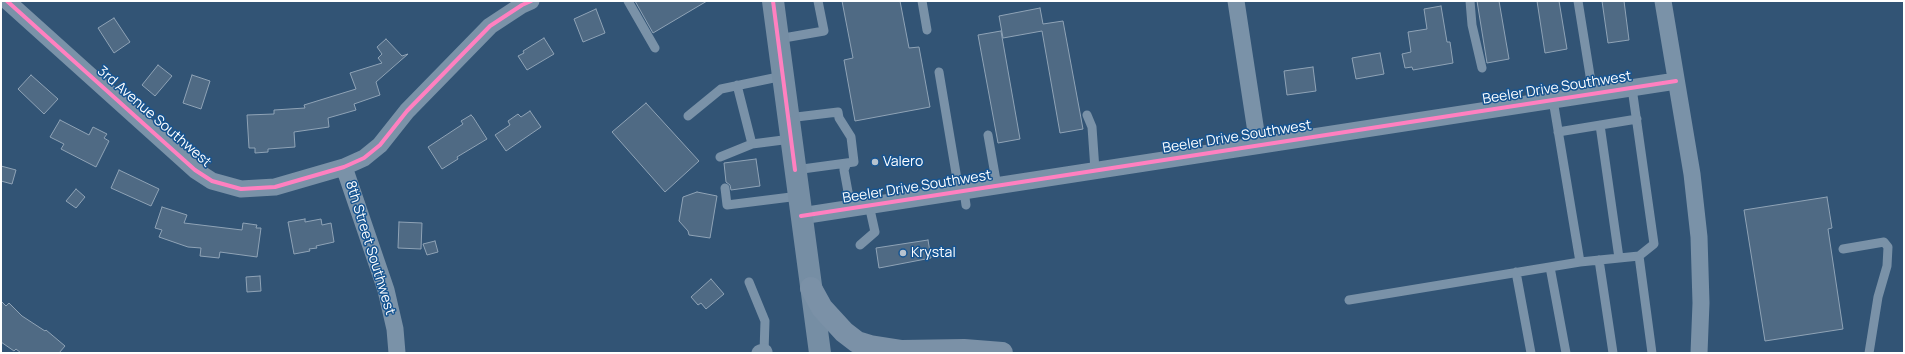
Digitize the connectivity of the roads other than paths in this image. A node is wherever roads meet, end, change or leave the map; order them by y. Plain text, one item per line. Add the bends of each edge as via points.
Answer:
1 (7, 1) edge
2 (531, 1) edge
3 (628, 1) edge
4 (773, 1) edge
5 (818, 1) edge
6 (922, 1) edge
7 (1236, 1) edge
8 (1470, 1) edge
9 (1578, 1) edge
10 (1662, 1) edge
11 (926, 30) dead end
12 (778, 39) junction
13 (655, 48) dead end
14 (1482, 68) dead end
15 (939, 72) dead end
16 (783, 76) junction
17 (1676, 81) junction
18 (737, 85) junction
19 (1632, 88) junction
20 (1593, 94) junction
21 (1552, 100) junction
22 (1087, 115) dead end
23 (688, 116) dead end
24 (1637, 119) junction
25 (1600, 125) junction
26 (790, 129) junction
27 (1558, 132) junction
28 (988, 135) dead end
29 (752, 144) junction
30 (1258, 145) junction
31 (720, 157) dead end
32 (847, 163) junction
33 (344, 167) junction
34 (795, 170) junction
35 (1095, 170) junction
36 (997, 186) junction
37 (725, 188) dead end
38 (963, 196) junction
39 (800, 206) junction
40 (869, 206) junction
41 (851, 208) junction
42 (860, 245) dead end
43 (1843, 249) dead end
44 (1639, 256) junction
45 (1619, 258) junction
46 (1599, 260) junction
47 (1580, 262) junction
48 (1550, 266) junction
49 (1516, 272) junction
50 (749, 282) dead end
51 (811, 288) junction
52 (1349, 300) dead end
53 (762, 352) edge
54 (919, 352) edge
55 (397, 353) edge
56 (820, 353) edge
57 (1002, 353) edge
58 (1531, 353) edge
59 (1566, 353) edge
60 (1613, 353) edge
61 (1652, 353) edge
62 (1699, 353) edge
63 (1869, 353) edge

1 - 33 street, 3rd Avenue Southwest via 195,170 212,181 241,189 275,187
2 - 33 street, 3rd Avenue Southwest via 522,4 490,26 407,111 380,145 364,158
3 - 13 lane
4 - 12 main road
5 - 12 lane via 824,31
6 - 11 lane
7 - 30 street
8 - 14 lane via 1472,25
9 - 20 lane
10 - 17 street
12 - 16 main road
15 - 38 lane
16 - 18 lane
16 - 26 main road
17 - 19 street, Beeler Drive Southwest
17 - 62 street via 1692,174 1699,236
18 - 23 lane via 721,89
18 - 29 lane
19 - 20 street, Beeler Drive Southwest
19 - 24 lane
20 - 21 street, Beeler Drive Southwest
21 - 27 lane
21 - 30 street, Beeler Drive Southwest
22 - 35 lane via 1092,127
24 - 25 lane
24 - 44 lane via 1654,244
25 - 27 lane
25 - 45 lane
26 - 29 lane
26 - 32 lane via 838,112 850,137 854,162
26 - 34 main road
27 - 47 lane
28 - 36 lane
29 - 31 lane
30 - 35 street, Beeler Drive Southwest
32 - 34 lane
32 - 41 lane via 844,170
33 - 55 street, 8th Street Southwest via 386,290 395,329
34 - 39 main road
35 - 36 street, Beeler Drive Southwest
36 - 38 street, Beeler Drive Southwest
37 - 39 lane via 727,205
38 - 40 street, Beeler Drive Southwest
39 - 41 street, Beeler Drive Southwest
39 - 51 main road
40 - 41 street, Beeler Drive Southwest
40 - 42 lane via 875,232
43 - 63 lane via 1884,242 1888,247 1887,266 1878,297
44 - 45 lane
44 - 61 lane
45 - 46 lane
46 - 47 lane
46 - 60 lane
47 - 48 lane
48 - 49 lane
48 - 59 lane
49 - 52 lane
49 - 58 lane
50 - 53 lane via 765,321
51 - 54 highway via 833,322 857,342 883,349
51 - 56 main road
54 - 57 highway via 964,350

